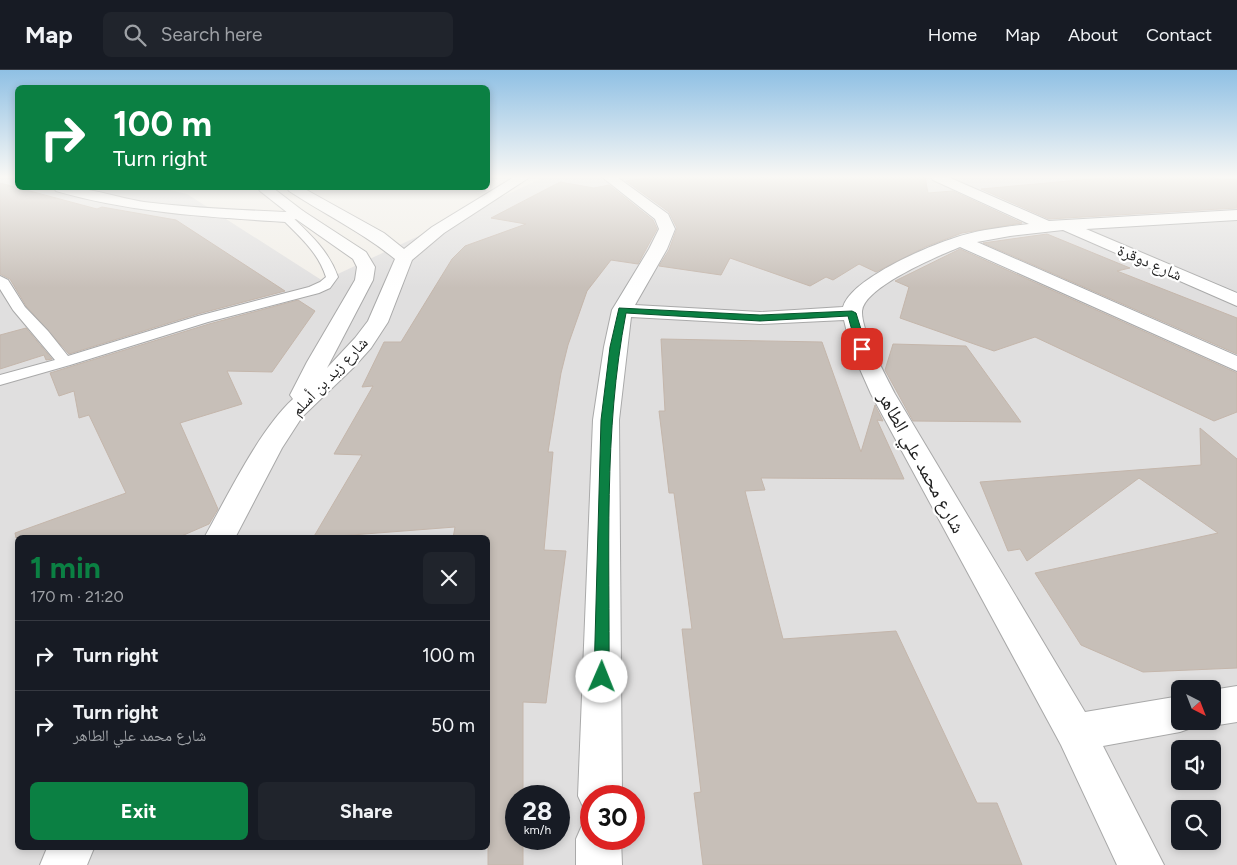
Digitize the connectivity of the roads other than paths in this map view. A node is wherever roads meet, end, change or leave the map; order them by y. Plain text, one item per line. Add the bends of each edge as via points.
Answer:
1 (263, 214) edge
2 (336, 214) edge
3 (463, 214) edge
4 (659, 214) edge
5 (1030, 214) edge
6 (1235, 214) edge
7 (292, 215) junction
8 (1055, 225) junction
9 (960, 241) junction
10 (404, 258) junction
11 (0, 280) edge
12 (1237, 300) edge
13 (622, 310) junction
14 (852, 313) junction
15 (65, 362) junction
16 (1237, 364) edge
17 (0, 380) edge
18 (293, 412) junction
19 (221, 535) edge
20 (1237, 704) edge
21 (1221, 707) edge
22 (1171, 716) edge
23 (1075, 732) junction
24 (600, 785) edge
25 (70, 850) edge
26 (599, 850) edge
27 (63, 865) edge
28 (599, 865) edge
29 (1141, 865) edge

1 - 7 street
2 - 10 street via 378,237
3 - 10 street, شارع زيد بن أسلم
4 - 13 street via 667,229
5 - 8 street, شارع دوقرة
6 - 8 street
7 - 15 lane via 329,268 332,277 325,285
7 - 18 street via 360,256 366,267 364,280
8 - 9 street
8 - 12 street, شارع دوقرة
9 - 14 street via 886,276 862,293
9 - 16 street
10 - 18 street, شارع زيد بن أسلم via 378,322 363,343
11 - 15 lane via 20,310
13 - 14 street via 760,318
13 - 24 street via 606,420
14 - 23 street, شارع محمد علي الطاهر via 862,349 910,444
15 - 17 lane
18 - 19 street, شارع زيد بن أسلم
20 - 21 street
22 - 23 street
23 - 29 street, شارع محمد علي الطاهر
25 - 27 street
26 - 28 street

